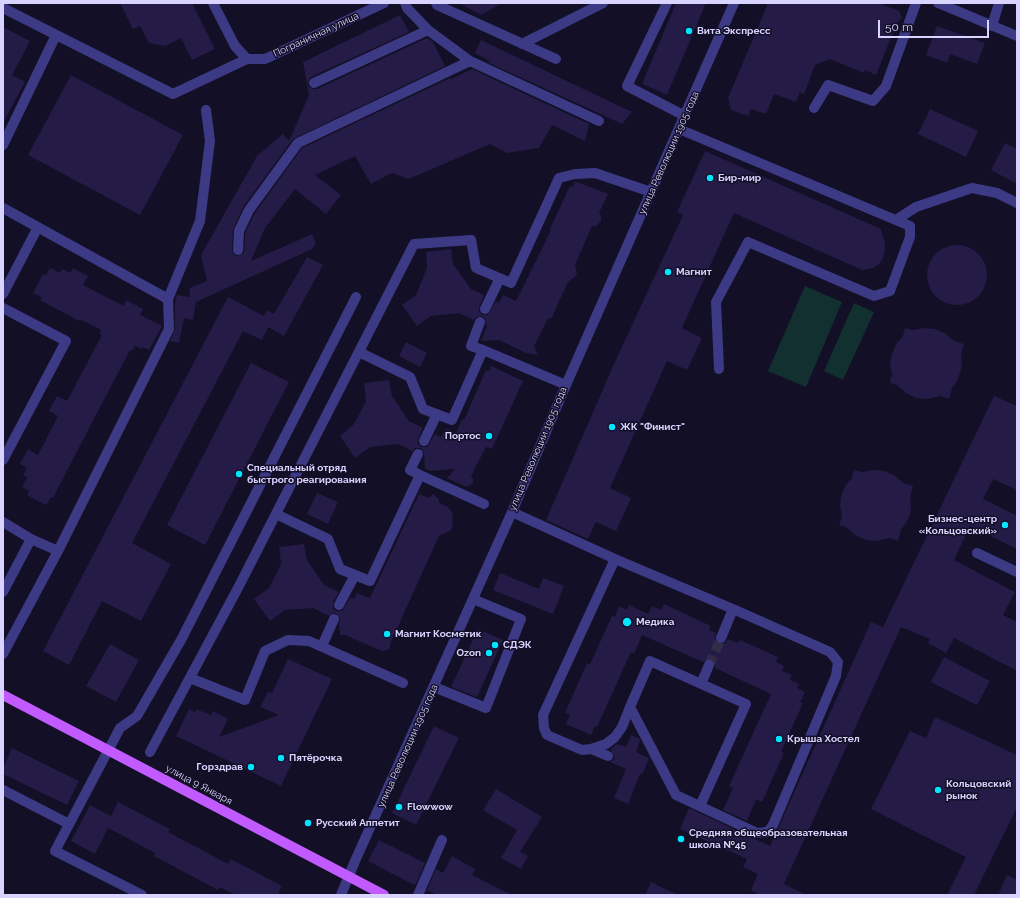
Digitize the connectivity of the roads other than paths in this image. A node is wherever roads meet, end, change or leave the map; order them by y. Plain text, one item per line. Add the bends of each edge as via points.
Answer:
1 (212, 3) edge
2 (384, 3) edge
3 (405, 3) edge
4 (436, 3) edge
5 (603, 3) edge
6 (667, 3) edge
7 (734, 3) edge
8 (916, 3) edge
9 (938, 3) edge
10 (1000, 3) edge
11 (3, 8) edge
12 (992, 26) junction
13 (428, 30) junction
14 (56, 35) junction
15 (1017, 36) edge
16 (522, 44) junction
17 (556, 59) dead end
18 (247, 60) junction
19 (470, 61) junction
20 (314, 84) dead end
21 (814, 108) dead end
22 (206, 110) dead end
23 (685, 116) junction
24 (599, 121) dead end
25 (679, 129) junction
26 (3, 145) edge
27 (651, 192) junction
28 (1017, 203) edge
29 (3, 208) edge
30 (896, 220) junction
31 (38, 227) junction
32 (238, 250) dead end
33 (500, 278) junction
34 (3, 294) edge
35 (356, 297) dead end
36 (168, 299) junction
37 (3, 308) edge
38 (485, 309) dead end
39 (480, 322) dead end
40 (483, 350) junction
41 (359, 352) junction
42 (719, 369) dead end
43 (566, 385) junction
44 (437, 414) junction
45 (424, 441) dead end
46 (418, 454) dead end
47 (3, 460) edge
48 (420, 475) junction
49 (484, 504) dead end
50 (512, 512) junction
51 (276, 514) junction
52 (3, 522) edge
53 (31, 539) junction
54 (58, 551) junction
55 (977, 553) dead end
56 (615, 559) junction
57 (1017, 572) edge
58 (355, 575) junction
59 (3, 592) edge
60 (473, 599) junction
61 (340, 605) dead end
62 (733, 609) junction
63 (334, 618) dead end
64 (721, 638) tunnel mouth
65 (322, 646) junction
66 (3, 654) edge
67 (709, 665) tunnel mouth
68 (190, 678) junction
69 (403, 683) dead end
70 (701, 684) junction
71 (434, 687) junction
72 (3, 695) edge
73 (630, 707) junction
74 (108, 750) junction
75 (150, 752) dead end
76 (3, 790) edge
77 (700, 806) junction
78 (69, 824) junction
79 (442, 840) dead end
80 (350, 877) junction
81 (142, 895) edge
82 (341, 895) edge
83 (384, 895) edge
84 (418, 895) edge

1 - 18 street via 235,46
2 - 18 street, Пограничная улица via 265,59
3 - 13 street
4 - 16 street
5 - 16 street
6 - 23 street via 627,86
7 - 23 street, улица Революции 1905 года
8 - 21 street via 886,86 873,101 828,85
9 - 12 street
10 - 12 street
11 - 14 street
12 - 15 street
13 - 19 street
13 - 20 street
14 - 18 street, Пограничная улица via 173,94
14 - 26 street
16 - 17 street
19 - 24 street
19 - 32 street via 298,143 249,210 239,231
22 - 36 street via 210,141 200,221
23 - 25 street, улица Революции 1905 года
25 - 27 street, улица Революции 1905 года
25 - 30 street
27 - 33 street via 595,173 559,178 511,283
27 - 43 street, улица Революции 1905 года
28 - 30 street via 997,193 972,188 916,207
29 - 31 street
30 - 42 street via 910,226 910,237 890,290 874,296 748,242 716,302
31 - 34 street
31 - 36 street
33 - 38 street
33 - 41 street via 476,268 472,240 414,244
35 - 74 street via 181,640 137,716 120,728
36 - 54 street via 169,329
37 - 47 street via 66,341
39 - 40 street via 471,346
40 - 43 street
40 - 44 street via 452,420
41 - 44 street via 410,377 423,408
41 - 51 street
43 - 50 street, улица Революции 1905 года
44 - 45 street
46 - 48 street via 410,470
48 - 49 street
48 - 58 street via 370,581
50 - 56 street
50 - 60 street, улица Революции 1905 года
51 - 58 street via 328,539 340,569
51 - 68 street
52 - 53 street
53 - 54 street
53 - 59 street
54 - 66 street
55 - 57 street
56 - 62 street
56 - 73 street via 543,715 544,728 547,735 582,750 609,749
58 - 61 street
60 - 71 street, улица Революции 1905 года
60 - 71 street via 521,619 486,708
62 - 64 street
62 - 77 street via 830,652 838,662 836,676 768,832 757,833
63 - 65 street
65 - 68 street via 309,640 288,640 266,651 245,700
65 - 69 street
67 - 70 street
68 - 75 street
70 - 73 street via 650,661
70 - 77 street via 746,704
71 - 80 street, улица Революции 1905 года
72 - 74 main road, улица 9 Января
73 - 77 street via 676,795
74 - 78 street
74 - 80 main road, улица 9 Января
76 - 78 street
78 - 81 street via 55,851
79 - 84 street
80 - 82 street, улица Революции 1905 года
80 - 83 main road, улица 9 Января

